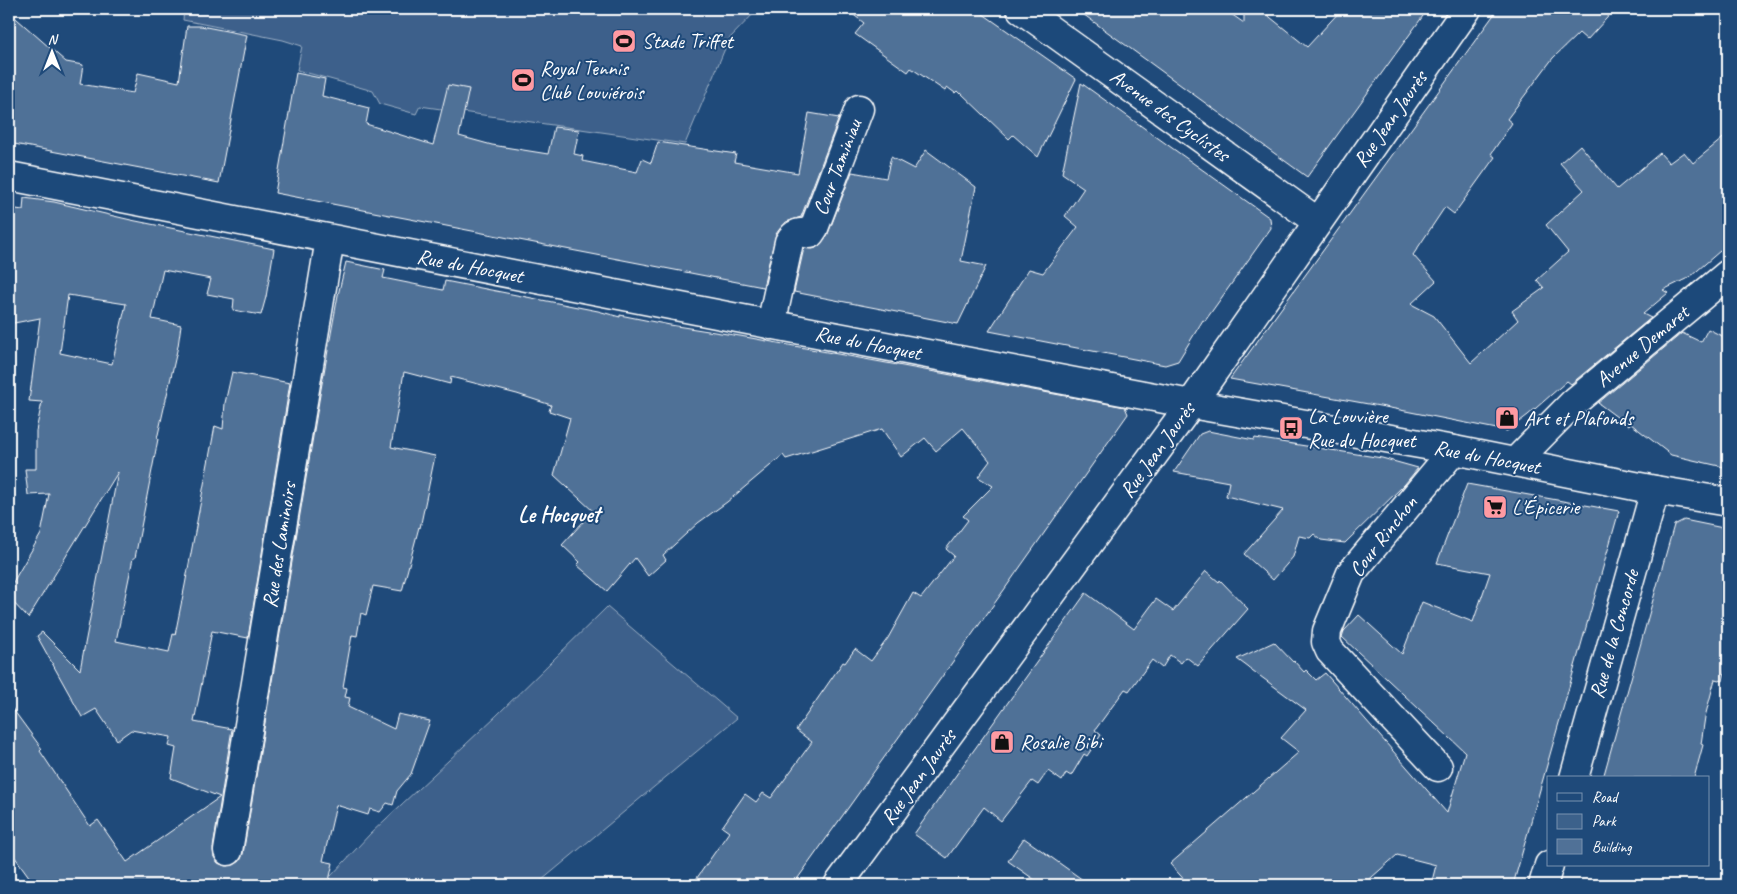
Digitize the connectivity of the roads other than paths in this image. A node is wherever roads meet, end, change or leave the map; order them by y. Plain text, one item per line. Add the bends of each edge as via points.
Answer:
1 (1021, 9) edge
2 (1467, 9) edge
3 (859, 109) dead end
4 (9, 176) edge
5 (1318, 222) junction
6 (330, 239) junction
7 (1728, 274) edge
8 (771, 325) junction
9 (1191, 404) junction
10 (1454, 450) junction
11 (1515, 462) junction
12 (1655, 490) junction
13 (1728, 502) edge
14 (1438, 767) dead end
15 (1575, 776) edge
16 (228, 851) dead end
17 (1549, 866) edge
18 (838, 885) edge
19 (1543, 885) edge

1 - 5 street, Avenue des Cyclistes
2 - 5 street, Rue Jean Jaurès
3 - 8 street, Cour Taminiau via 814,228 810,234 802,232 793,236 789,242
4 - 6 street, Rue du Hocquet
5 - 9 street, Rue Jean Jaurès
6 - 8 street, Rue du Hocquet
6 - 16 street, Rue des Laminoirs
7 - 11 street, Avenue Demaret via 1573,403
8 - 9 street, Rue du Hocquet
9 - 10 street, Rue du Hocquet
9 - 18 street, Rue Jean Jaurès
10 - 11 street, Rue du Hocquet
10 - 14 street, Cour Rinchon via 1350,573 1327,631 1326,642 1330,651
11 - 12 street, Rue du Hocquet
12 - 13 street, Rue du Hocquet
12 - 15 street, Rue de la Concorde
17 - 19 street

